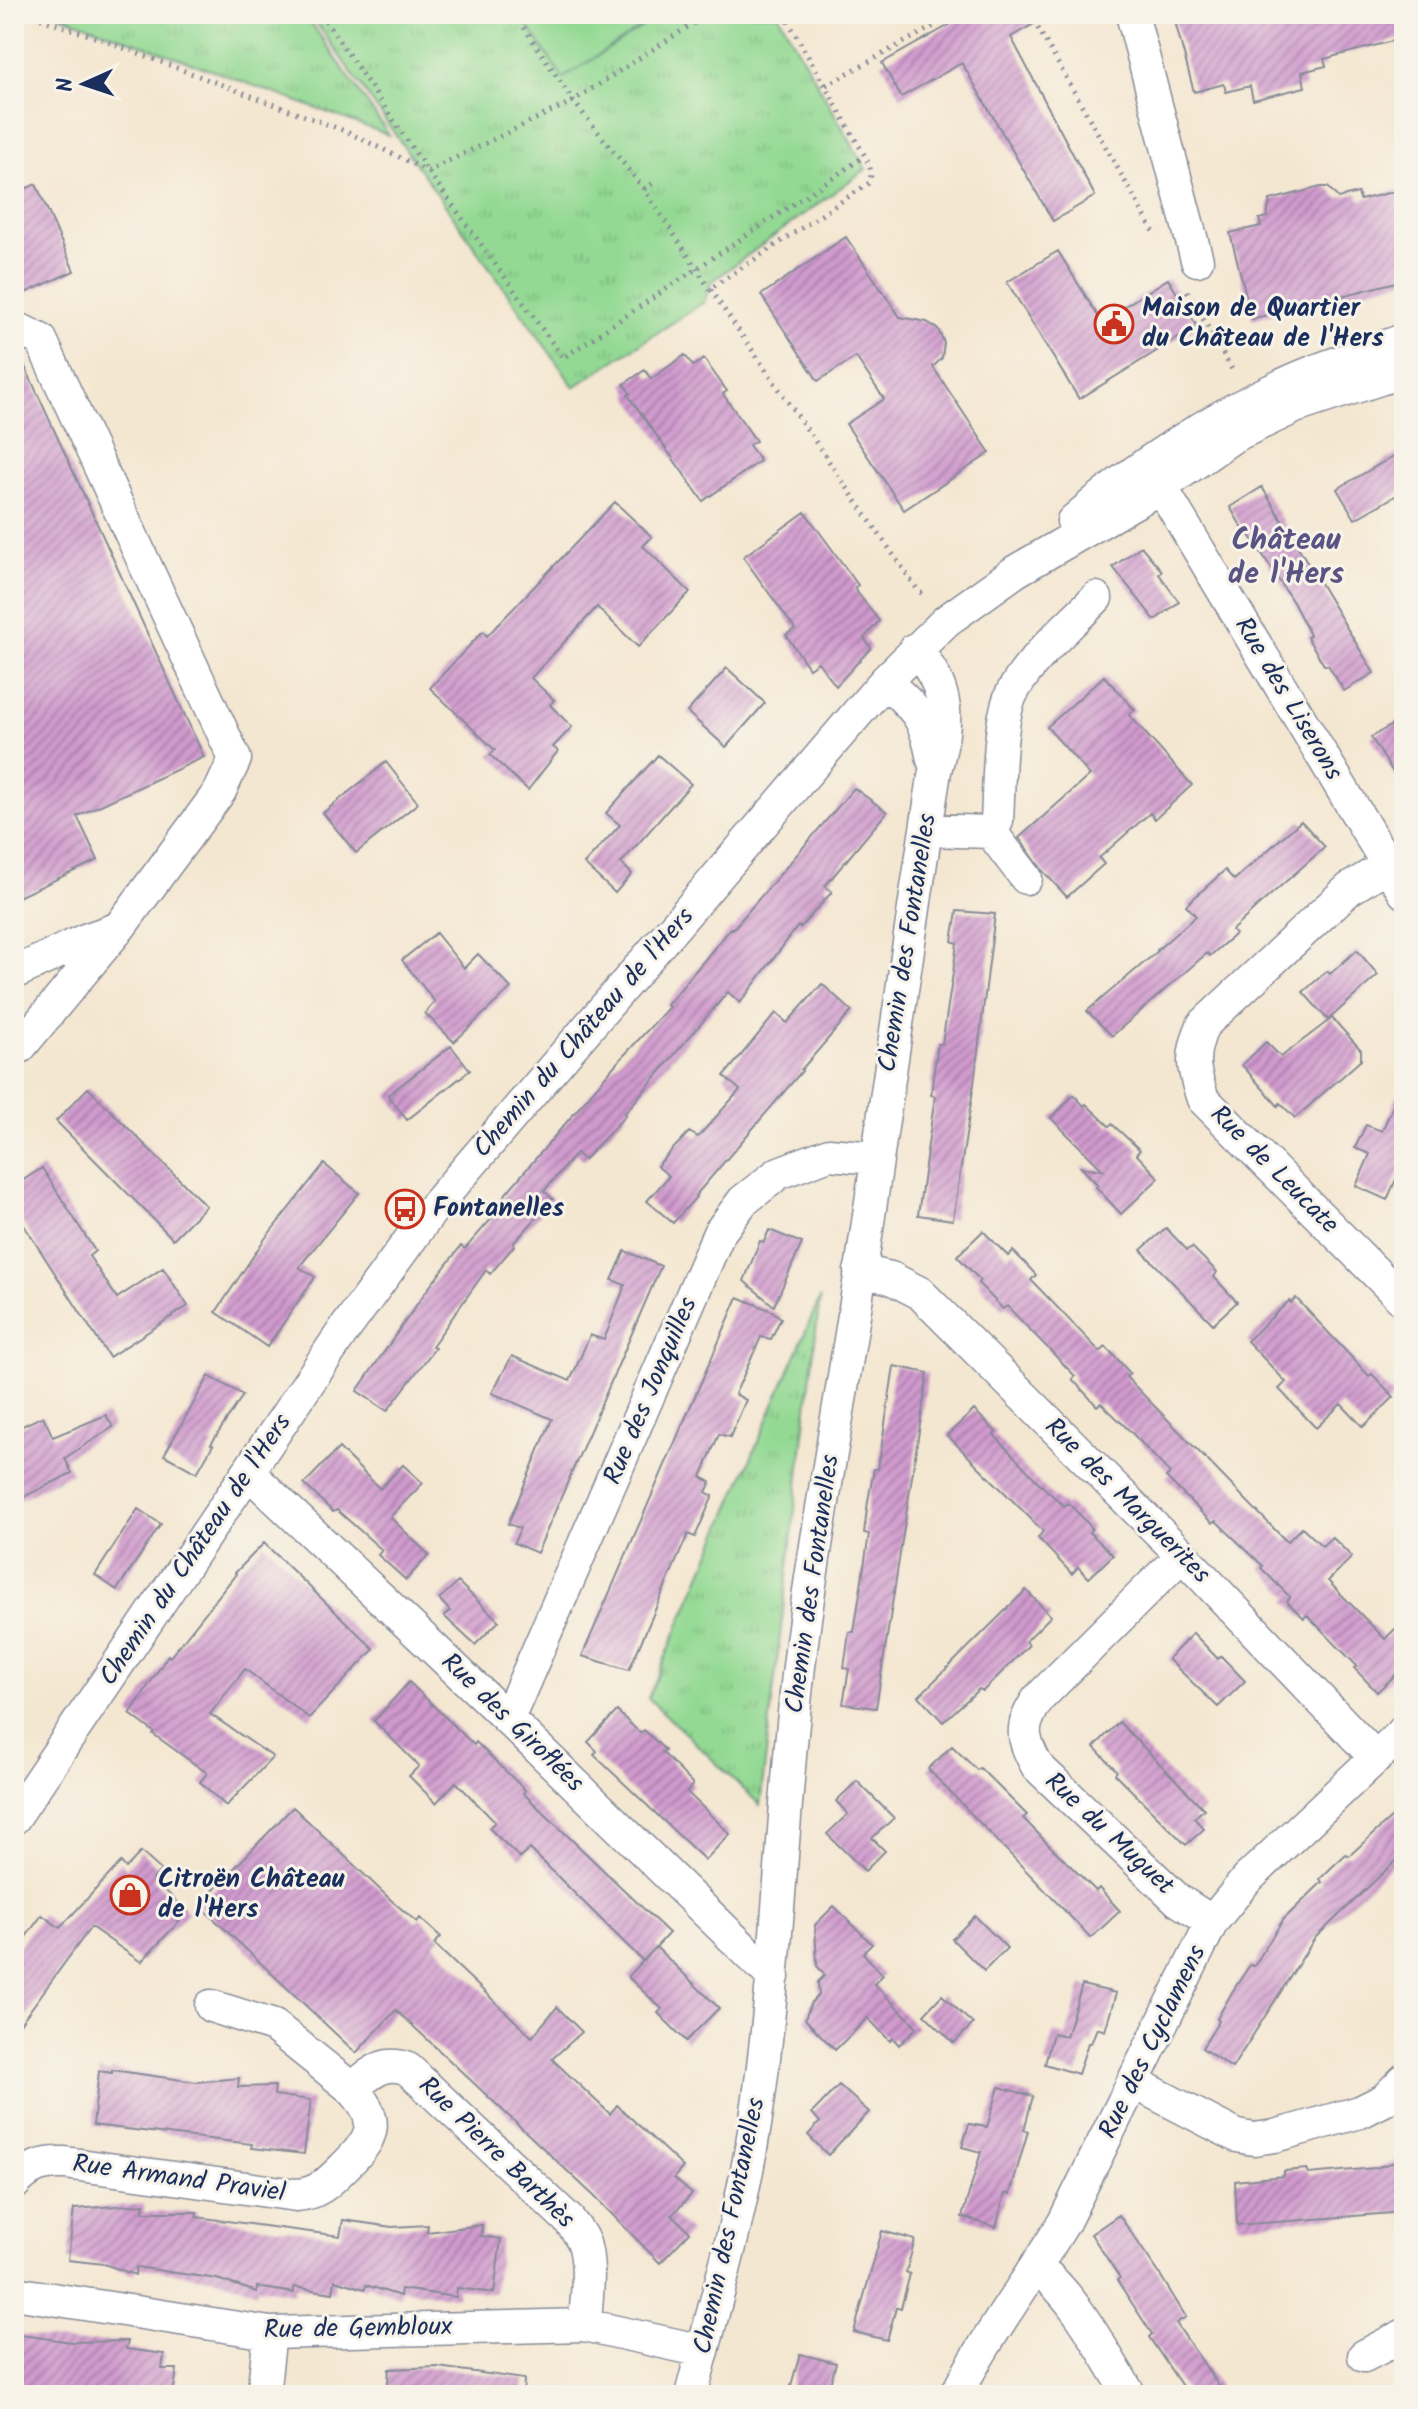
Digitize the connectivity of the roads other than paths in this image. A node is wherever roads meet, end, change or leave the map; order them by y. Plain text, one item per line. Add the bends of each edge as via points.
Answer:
1 (1132, 14) edge
2 (1190, 272) road end
3 (14, 327) edge
4 (1404, 340) edge
5 (1404, 371) edge
6 (1155, 475) junction
7 (1096, 598) dead end
8 (915, 649) junction
9 (885, 681) junction
10 (935, 771) junction
11 (926, 830) junction
12 (991, 832) junction
13 (1026, 878) dead end
14 (1396, 878) edge
15 (119, 928) junction
16 (14, 973) edge
17 (14, 1050) edge
18 (875, 1158) junction
19 (860, 1271) junction
20 (1398, 1281) edge
21 (248, 1472) junction
22 (1182, 1555) junction
23 (508, 1719) junction
24 (1404, 1731) edge
25 (1376, 1758) junction
26 (17, 1808) edge
27 (1212, 1922) junction
28 (773, 1977) junction
29 (211, 2006) dead end
30 (1133, 2082) junction
31 (351, 2088) junction
32 (1397, 2096) edge
33 (14, 2184) edge
34 (1037, 2267) junction
35 (14, 2293) edge
36 (585, 2325) junction
37 (270, 2333) junction
38 (1404, 2335) edge
39 (703, 2351) junction
40 (1364, 2356) dead end
41 (263, 2395) edge
42 (691, 2395) edge
43 (956, 2395) edge
44 (1130, 2395) edge

1 - 2 street
3 - 15 street via 41,340 235,759 220,791
4 - 6 street, Chemin du Château de l'Hers via 1289,382 1223,416
5 - 6 street, Chemin du Château de l'Hers via 1295,407
6 - 8 street, Chemin du Château de l'Hers via 946,621
6 - 14 street, Rue des Liserons
7 - 12 street via 1012,693 1005,714 997,821
8 - 9 street, Chemin du Château de l'Hers
8 - 10 street, Chemin des Fontanelles via 935,676 944,704 944,735
9 - 10 street, Chemin des Fontanelles via 921,718
9 - 21 street, Chemin du Château de l'Hers via 434,1207
10 - 11 street, Chemin des Fontanelles
11 - 12 street
11 - 18 street, Chemin des Fontanelles
12 - 13 street
14 - 20 street, Rue de Leucate via 1349,889 1203,1025 1193,1049 1203,1099
15 - 16 street
15 - 17 street
18 - 19 street, Chemin des Fontanelles
18 - 23 street, Rue des Jonquilles via 829,1154 779,1173 743,1201 719,1233
19 - 22 street, Rue des Marguerites via 891,1278 920,1293
19 - 28 street, Chemin des Fontanelles via 805,1614
21 - 23 street, Rue des Giroflées
21 - 26 street, Chemin du Château de l'Hers
22 - 25 street, Rue des Marguerites
22 - 27 street, Rue du Muguet via 1038,1699 1025,1720 1026,1746 1037,1766 1178,1900
23 - 28 street, Rue des Giroflées
24 - 25 street, Rue des Cyclamens
25 - 27 street, Rue des Cyclamens via 1246,1880
27 - 30 street, Rue des Cyclamens
28 - 39 street, Chemin des Fontanelles via 750,2156
29 - 31 street via 274,2026
30 - 32 street via 1237,2136 1254,2139 1360,2112
30 - 34 street, Rue des Cyclamens
31 - 33 street, Rue Armand Praviel via 365,2102 370,2132 363,2149 328,2183 308,2194 47,2162 32,2167
31 - 36 street, Rue Pierre Barthès via 383,2066 408,2069 569,2220 585,2245
34 - 43 street, Rue des Cyclamens
34 - 44 street via 1071,2301
35 - 37 street, Rue de Gembloux
36 - 37 street, Rue de Gembloux
36 - 39 street, Rue de Gembloux
37 - 41 street
38 - 40 street
39 - 42 street, Chemin des Fontanelles

